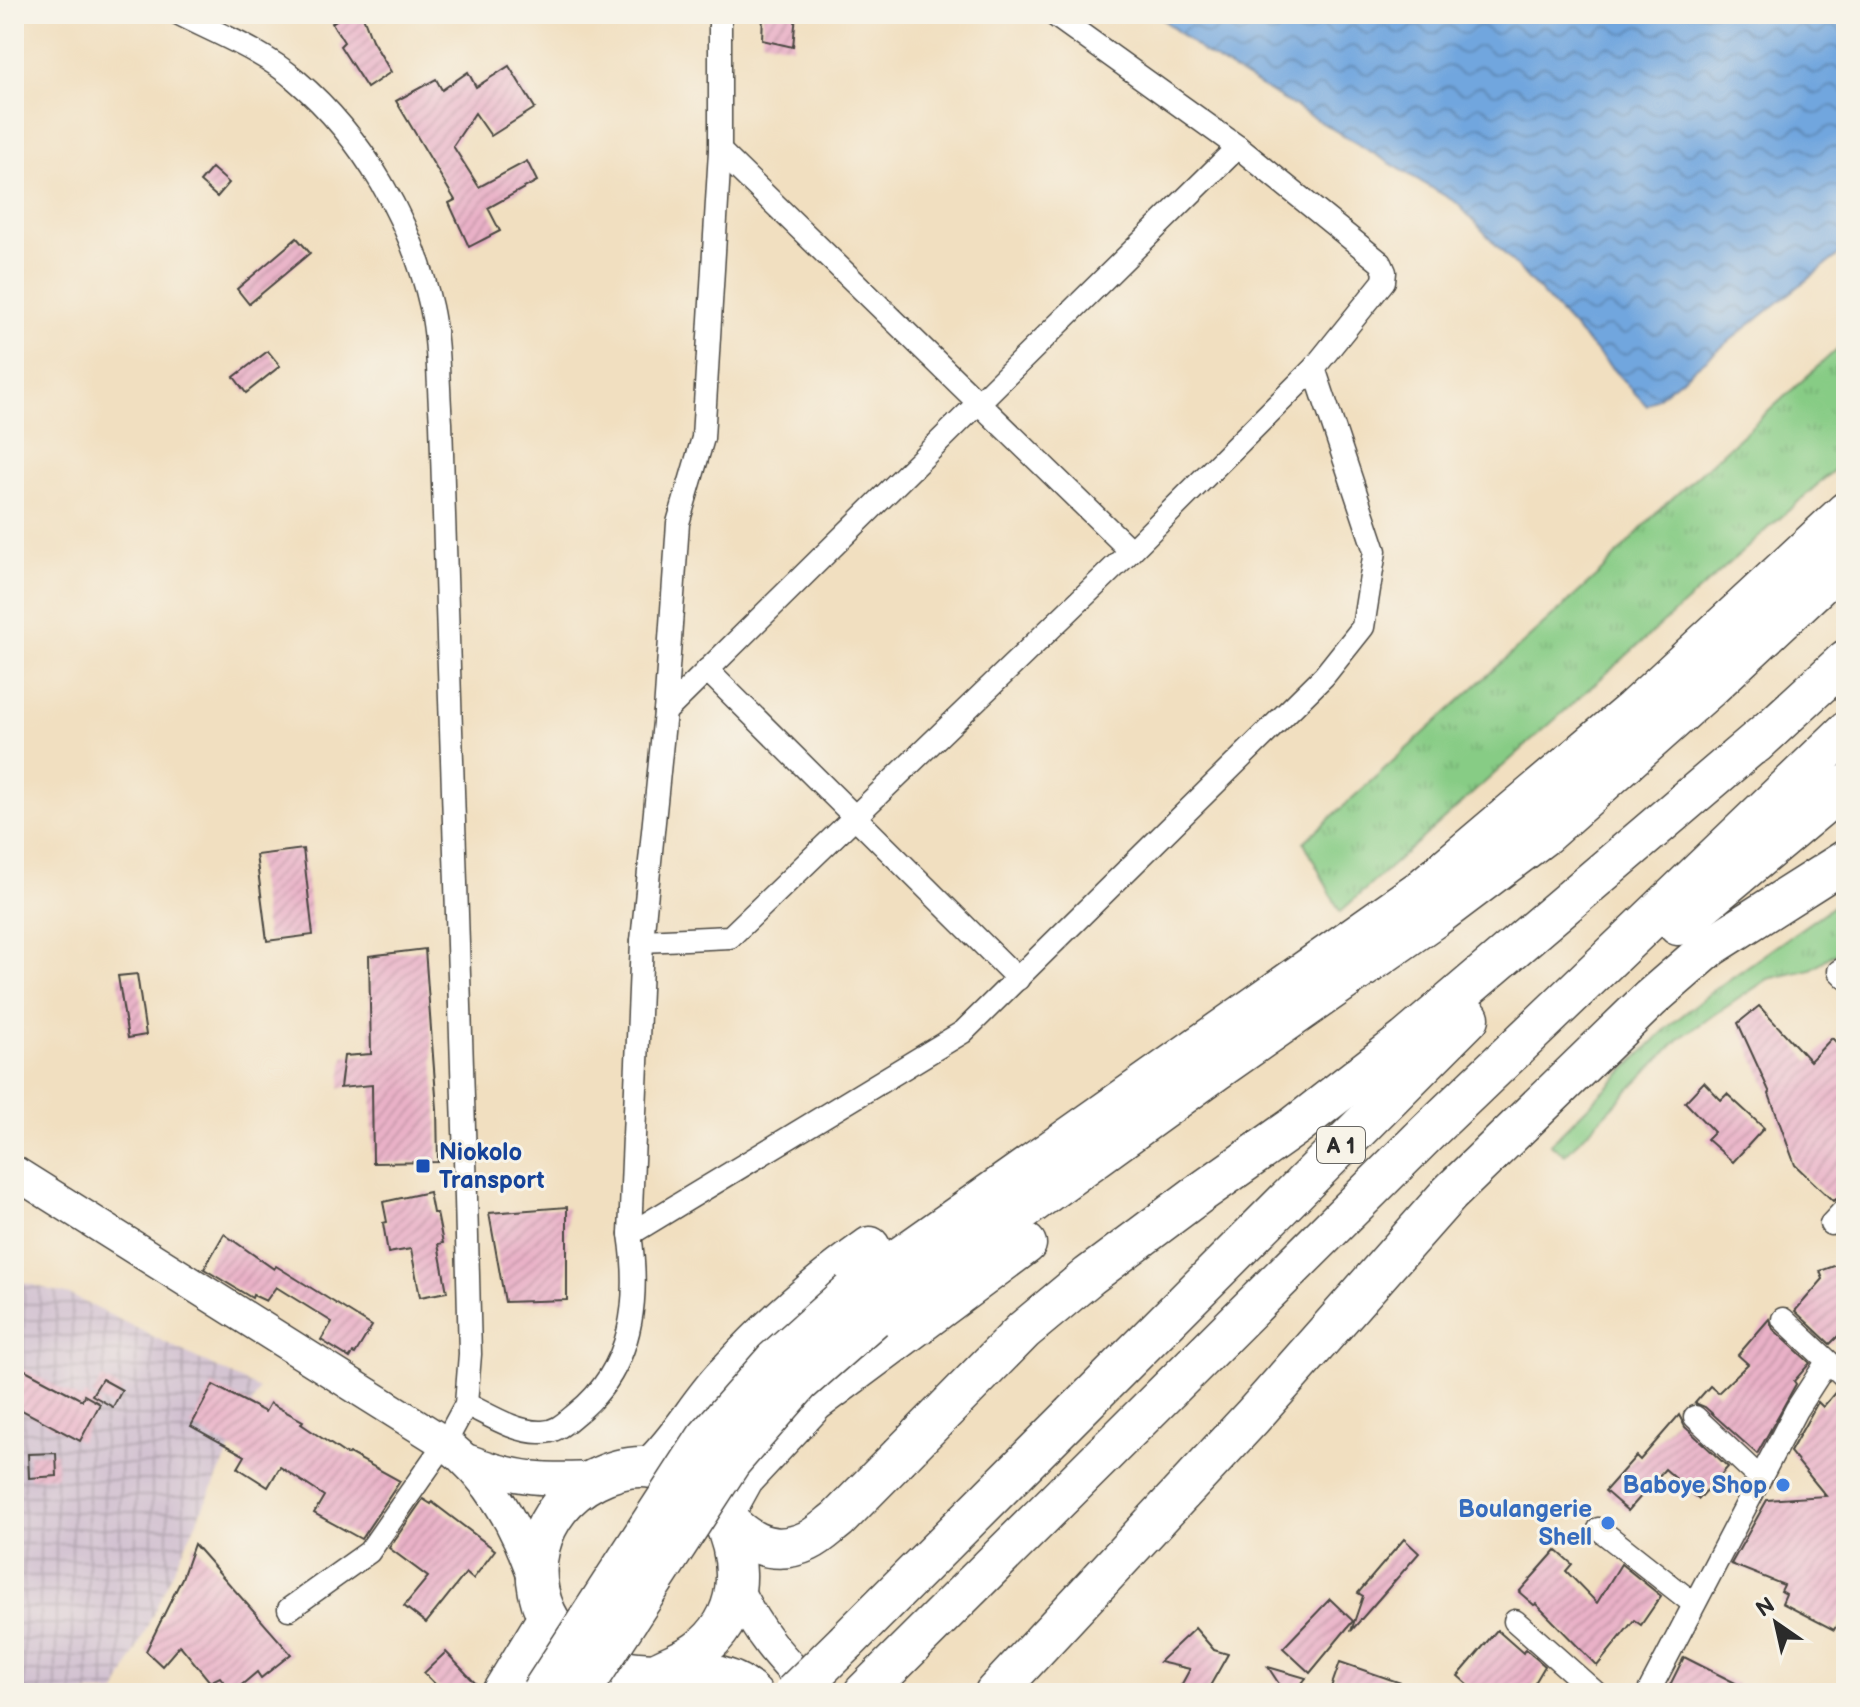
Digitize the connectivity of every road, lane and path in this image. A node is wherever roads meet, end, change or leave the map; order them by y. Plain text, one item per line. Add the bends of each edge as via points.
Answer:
1 (179, 14) edge
2 (720, 14) edge
3 (1053, 14) edge
4 (1238, 147) junction
5 (720, 151) junction
6 (1314, 368) junction
7 (978, 403) junction
8 (1846, 512) edge
9 (1131, 551) junction
10 (1846, 560) edge
11 (1846, 660) edge
12 (707, 670) junction
13 (665, 712) junction
14 (1773, 727) junction
15 (1846, 732) edge
16 (1846, 785) edge
17 (853, 815) junction
18 (1846, 860) edge
19 (1429, 902) junction
20 (642, 941) junction
21 (1018, 979) junction
22 (1428, 1132) junction
23 (14, 1172) edge
24 (630, 1234) junction
25 (862, 1305) junction
26 (1783, 1319) dead end
27 (1827, 1362) junction
28 (1846, 1378) edge
29 (466, 1404) junction
30 (1695, 1417) dead end
31 (457, 1452) junction
32 (652, 1466) junction
33 (597, 1478) junction
34 (1760, 1478) junction
35 (722, 1517) junction
36 (1599, 1529) dead end
37 (736, 1588) junction
38 (542, 1601) junction
39 (1694, 1604) junction
40 (289, 1609) dead end
41 (1069, 1614) junction
42 (1515, 1621) dead end
43 (652, 1677) edge
44 (874, 1683) edge
45 (502, 1693) edge
46 (541, 1693) edge
47 (580, 1693) edge
48 (756, 1693) edge
49 (794, 1693) edge
50 (814, 1693) edge
51 (995, 1693) edge
52 (1024, 1693) edge
53 (1596, 1693) edge
54 (1648, 1693) edge

1 - 29 street via 296,79 341,127 400,218 432,310 453,740 470,1354
2 - 5 street
3 - 4 street
4 - 6 street via 1381,263 1385,272 1384,281
4 - 7 street
5 - 7 street
5 - 13 street via 703,438 678,523
6 - 9 street
6 - 21 street via 1375,551 1363,627 1324,676
7 - 9 street
7 - 12 street
8 - 19 highway
9 - 17 street
10 - 19 highway via 1544,835
11 - 14 highway, A 1
12 - 13 street
12 - 17 street
13 - 20 street
14 - 35 highway via 1406,1040 1024,1330 838,1519 810,1540 772,1547 756,1543
14 - 49 highway, A 1, bridge via 1450,1037
15 - 22 highway, A 1
16 - 22 highway
17 - 20 street via 730,937
17 - 21 street
18 - 41 highway via 1711,946 1571,1074 1449,1194
19 - 25 highway via 1215,1071
19 - 32 highway via 967,1176 831,1275 724,1376
19 - 35 highway via 1163,1143 814,1402 744,1477
20 - 24 street
21 - 24 street via 963,1032
22 - 44 highway, A 1
23 - 31 main road
24 - 29 street via 630,1334 610,1379 584,1407 551,1432 537,1433
25 - 46 highway, bridge via 775,1360 706,1439
25 - 47 highway, bridge via 731,1461
26 - 27 street
27 - 28 street
27 - 34 street
29 - 31 street
30 - 34 street
31 - 33 main road via 518,1477
31 - 38 main road via 516,1528
31 - 40 street via 369,1552
32 - 33 highway
32 - 35 highway via 676,1474
33 - 38 highway via 562,1504 540,1541 536,1562
34 - 39 street
35 - 37 highway via 738,1564
36 - 39 street
37 - 43 highway via 717,1632 700,1650
37 - 50 main road via 769,1646
38 - 43 highway via 567,1644 593,1663
38 - 45 highway
39 - 54 street
41 - 51 highway
41 - 52 highway via 1036,1660
42 - 53 street
43 - 48 main road via 727,1675

